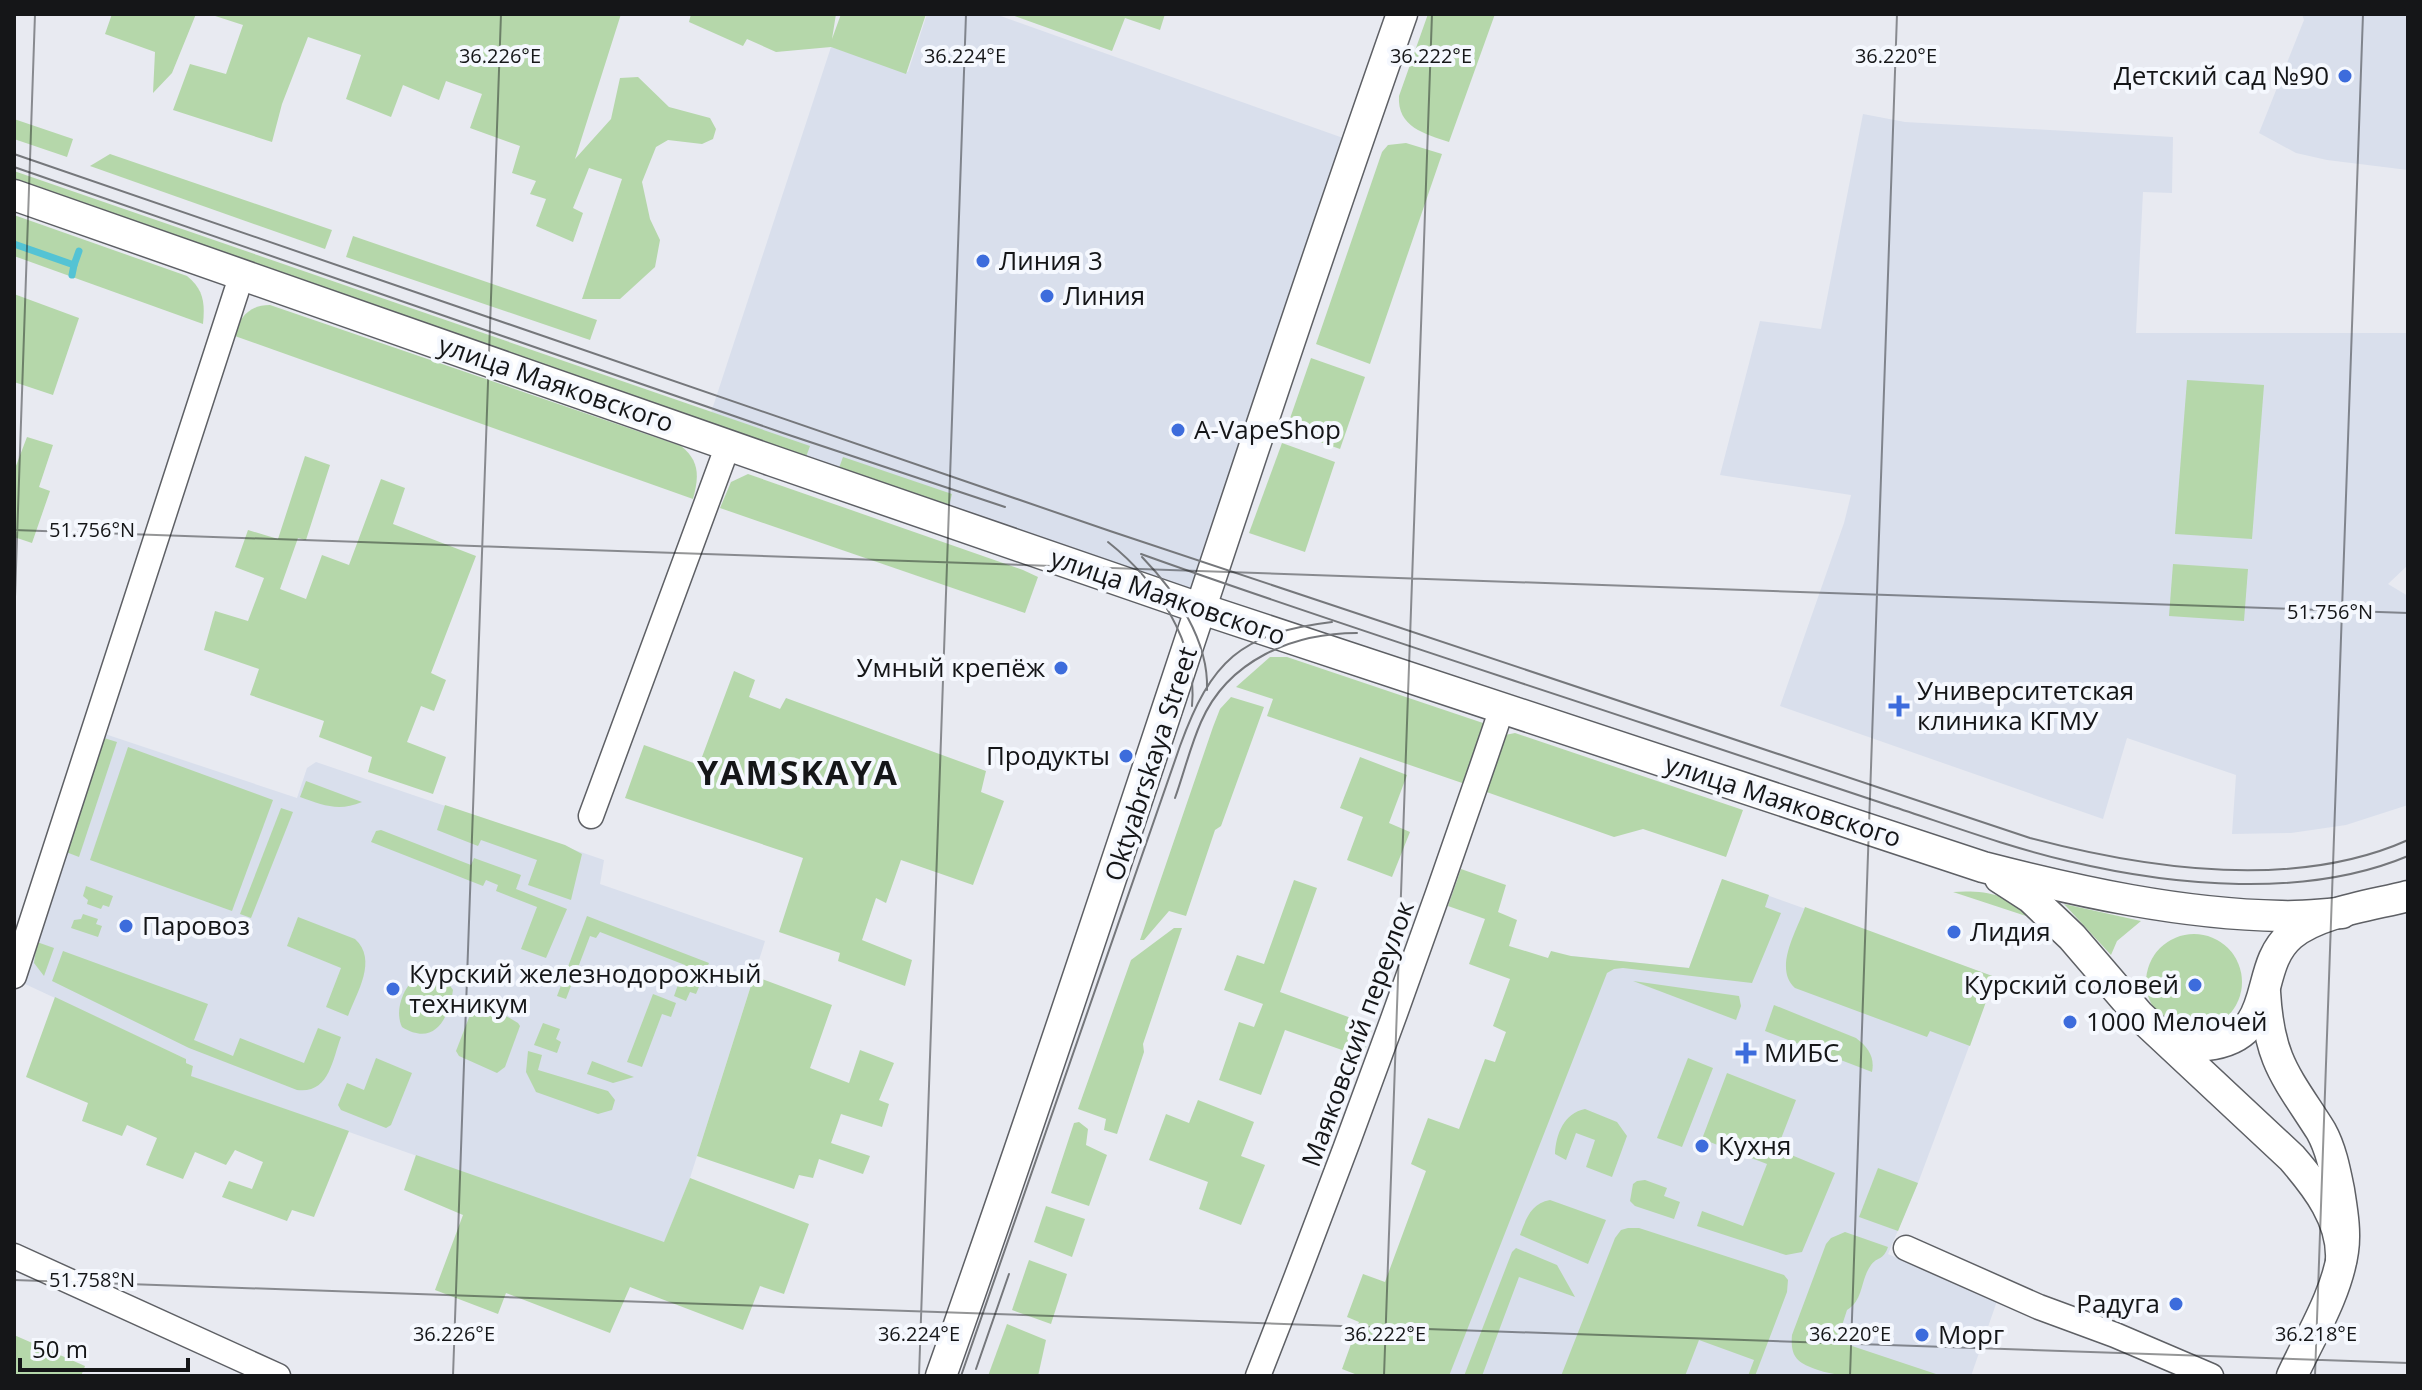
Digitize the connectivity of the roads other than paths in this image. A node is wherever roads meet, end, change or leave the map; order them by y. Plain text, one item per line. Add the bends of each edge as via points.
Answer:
1 (1402, 14) edge
2 (14, 195) edge
3 (242, 274) junction
4 (728, 445) junction
5 (1202, 609) junction
6 (1502, 708) junction
7 (591, 816) dead end
8 (1983, 867) junction
9 (2408, 896) edge
10 (2342, 913) junction
11 (14, 976) edge
12 (2265, 992) junction
13 (2157, 1032) junction
14 (1906, 1248) dead end
15 (14, 1256) edge
16 (2341, 1260) junction
17 (278, 1376) edge
18 (941, 1376) edge
19 (1258, 1376) edge
20 (2211, 1376) edge
21 (2292, 1376) edge

1 - 5 main road, Oktyabrskaya Street
2 - 3 main road, улица Маяковского
3 - 4 main road, улица Маяковского
3 - 11 street
4 - 5 main road, улица Маяковского
4 - 7 street
5 - 6 main road, улица Маяковского
5 - 18 main road, Oktyabrskaya Street
6 - 8 main road, улица Маяковского
6 - 19 street, Маяковский переулок via 1426,932
8 - 10 main road, улица Маяковского via 2179,907 2282,916
8 - 13 main road via 2031,898
9 - 10 main road
10 - 12 main road via 2292,933 2274,958
12 - 13 main road via 2250,1026 2229,1039 2185,1044
12 - 16 main road via 2278,1063 2323,1134 2333,1162 2344,1220
13 - 16 main road via 2310,1179 2337,1226
14 - 20 street
15 - 17 street
16 - 21 main road

